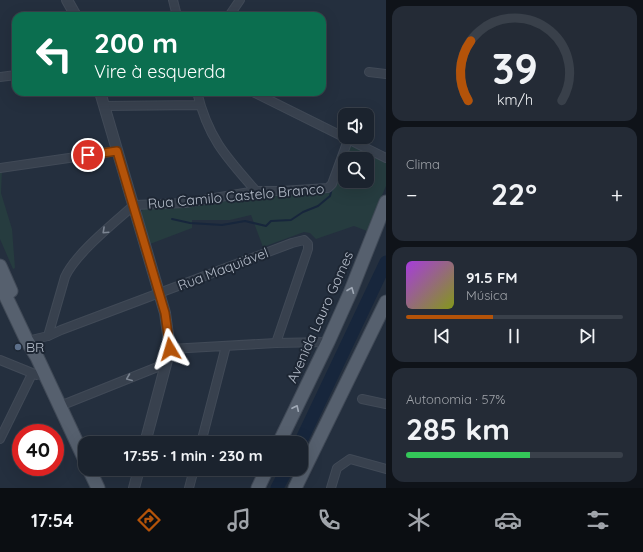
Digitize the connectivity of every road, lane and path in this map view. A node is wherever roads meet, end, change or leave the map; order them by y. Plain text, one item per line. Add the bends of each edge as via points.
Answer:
1 (67, 0) edge
2 (173, 0) edge
3 (240, 0) edge
4 (74, 12) edge
5 (176, 12) edge
6 (232, 12) edge
7 (369, 72) dead end
8 (386, 74) edge
9 (12, 76) edge
10 (0, 77) edge
11 (101, 96) edge
12 (198, 96) edge
13 (261, 96) edge
14 (200, 105) junction
15 (104, 106) junction
16 (338, 135) edge
17 (347, 144) edge
18 (356, 144) edge
19 (117, 151) junction
20 (386, 158) edge
21 (0, 168) edge
22 (256, 191) junction
23 (386, 202) edge
24 (134, 205) junction
25 (0, 266) edge
26 (0, 284) edge
27 (158, 294) junction
28 (386, 302) edge
29 (386, 320) edge
30 (48, 336) junction
31 (30, 340) junction
32 (328, 342) junction
33 (276, 343) junction
34 (226, 346) junction
35 (170, 349) junction
36 (0, 360) edge
37 (165, 364) junction
38 (32, 374) junction
39 (46, 376) junction
40 (362, 399) dead end
41 (386, 404) edge
42 (60, 406) junction
43 (148, 436) edge
44 (203, 436) edge
45 (282, 436) edge
46 (0, 439) edge
47 (78, 445) edge
48 (386, 469) edge
49 (92, 476) edge
50 (137, 476) edge
51 (192, 476) edge
52 (264, 476) edge
53 (98, 488) edge
54 (134, 488) edge
55 (189, 488) edge
56 (258, 488) edge
57 (295, 488) edge
58 (303, 488) edge
59 (331, 488) edge

1 - 4 street
2 - 5 street
3 - 6 street
7 - 8 street
9 - 10 street
11 - 15 street
12 - 14 street
13 - 16 street
14 - 15 street
14 - 22 street via 211,133 223,153
15 - 19 street
17 - 22 street, Rua Camilo Castelo Branco via 332,186 317,189
18 - 20 street
19 - 21 street
19 - 24 street
22 - 24 street, Rua Camilo Castelo Branco via 185,203
32 -> 23 main road, Avenida Lauro Gomes
24 - 27 street
24 -> 30 street, Rua Camilo Castelo Branco via 68,270
25 - 31 main road
26 - 31 main road
27 - 30 street, Rua Maquiável
27 - 33 street, Rua Maquiável via 300,240 306,241 309,246 306,257
27 - 35 street via 165,313
28 - 57 main road
29 - 58 main road
30 - 31 street, Rua Maquiável
31 - 39 main road
32 - 33 street
45 -> 32 main road, Avenida Lauro Gomes
33 - 34 street
34 - 35 street
34 - 44 street
35 - 37 street
36 - 38 street
37 -> 42 street
37 - 43 street
38 - 39 street
38 - 46 street
39 - 42 main road
40 - 41 street
42 - 47 main road
48 - 59 street via 350,459 337,468
49 - 53 main road
50 - 54 street
51 - 55 street
52 - 56 main road

